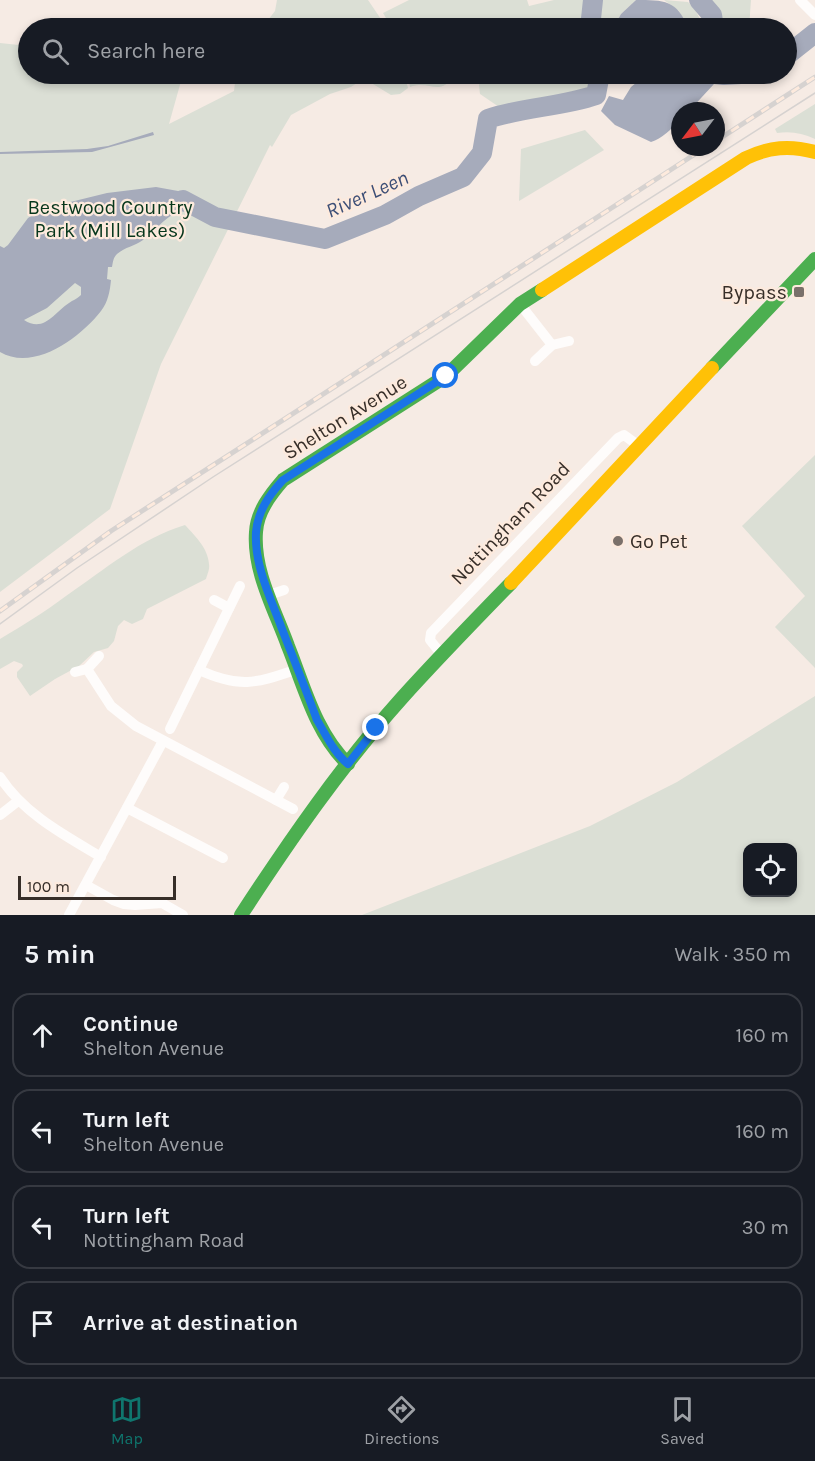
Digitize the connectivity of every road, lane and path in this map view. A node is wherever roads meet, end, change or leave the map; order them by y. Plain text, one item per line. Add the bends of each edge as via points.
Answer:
1 (815, 152) edge
2 (815, 259) edge
3 (520, 304) junction
4 (569, 341) dead end
5 (552, 345) junction
6 (535, 361) dead end
7 (639, 446) junction
8 (240, 586) dead end
9 (284, 590) dead end
10 (269, 595) junction
11 (214, 600) dead end
12 (229, 608) junction
13 (99, 656) dead end
14 (442, 656) junction
15 (87, 669) junction
16 (298, 669) junction
17 (199, 670) junction
18 (75, 672) dead end
19 (170, 729) dead end
20 (163, 741) junction
21 (348, 764) junction
22 (0, 777) edge
23 (284, 788) dead end
24 (18, 801) junction
25 (276, 801) junction
26 (127, 808) junction
27 (293, 810) dead end
28 (0, 815) edge
29 (101, 857) junction
30 (223, 858) dead end
31 (86, 885) junction
32 (69, 915) edge
33 (183, 915) edge
34 (241, 915) edge

1 - 3 street, Shelton Avenue via 782,147 748,156
2 - 7 street, Nottingham Road
3 - 5 street
3 - 10 street, Shelton Avenue via 446,376 283,480 270,494 256,530 256,547
4 - 5 street
5 - 6 street
7 - 14 street, Nottingham Road
7 - 14 street, Nottingham Road via 624,435 618,438 431,633 429,640
8 - 12 street
9 - 10 street
10 - 16 street, Shelton Avenue
11 - 12 street
12 - 17 street
13 - 15 street
14 - 21 street, Nottingham Road
15 - 18 street
15 - 20 street via 111,706
16 - 17 street via 259,682 234,682
16 - 21 street, Shelton Avenue via 317,720
17 - 19 street
20 - 25 street
20 - 26 street
21 - 34 street, Nottingham Road via 306,817
22 - 24 street
23 - 25 street
24 - 28 street
24 - 29 street
25 - 27 street
26 - 29 street
26 - 30 street
29 - 31 street
31 - 32 street
31 - 33 street via 124,904 162,903

